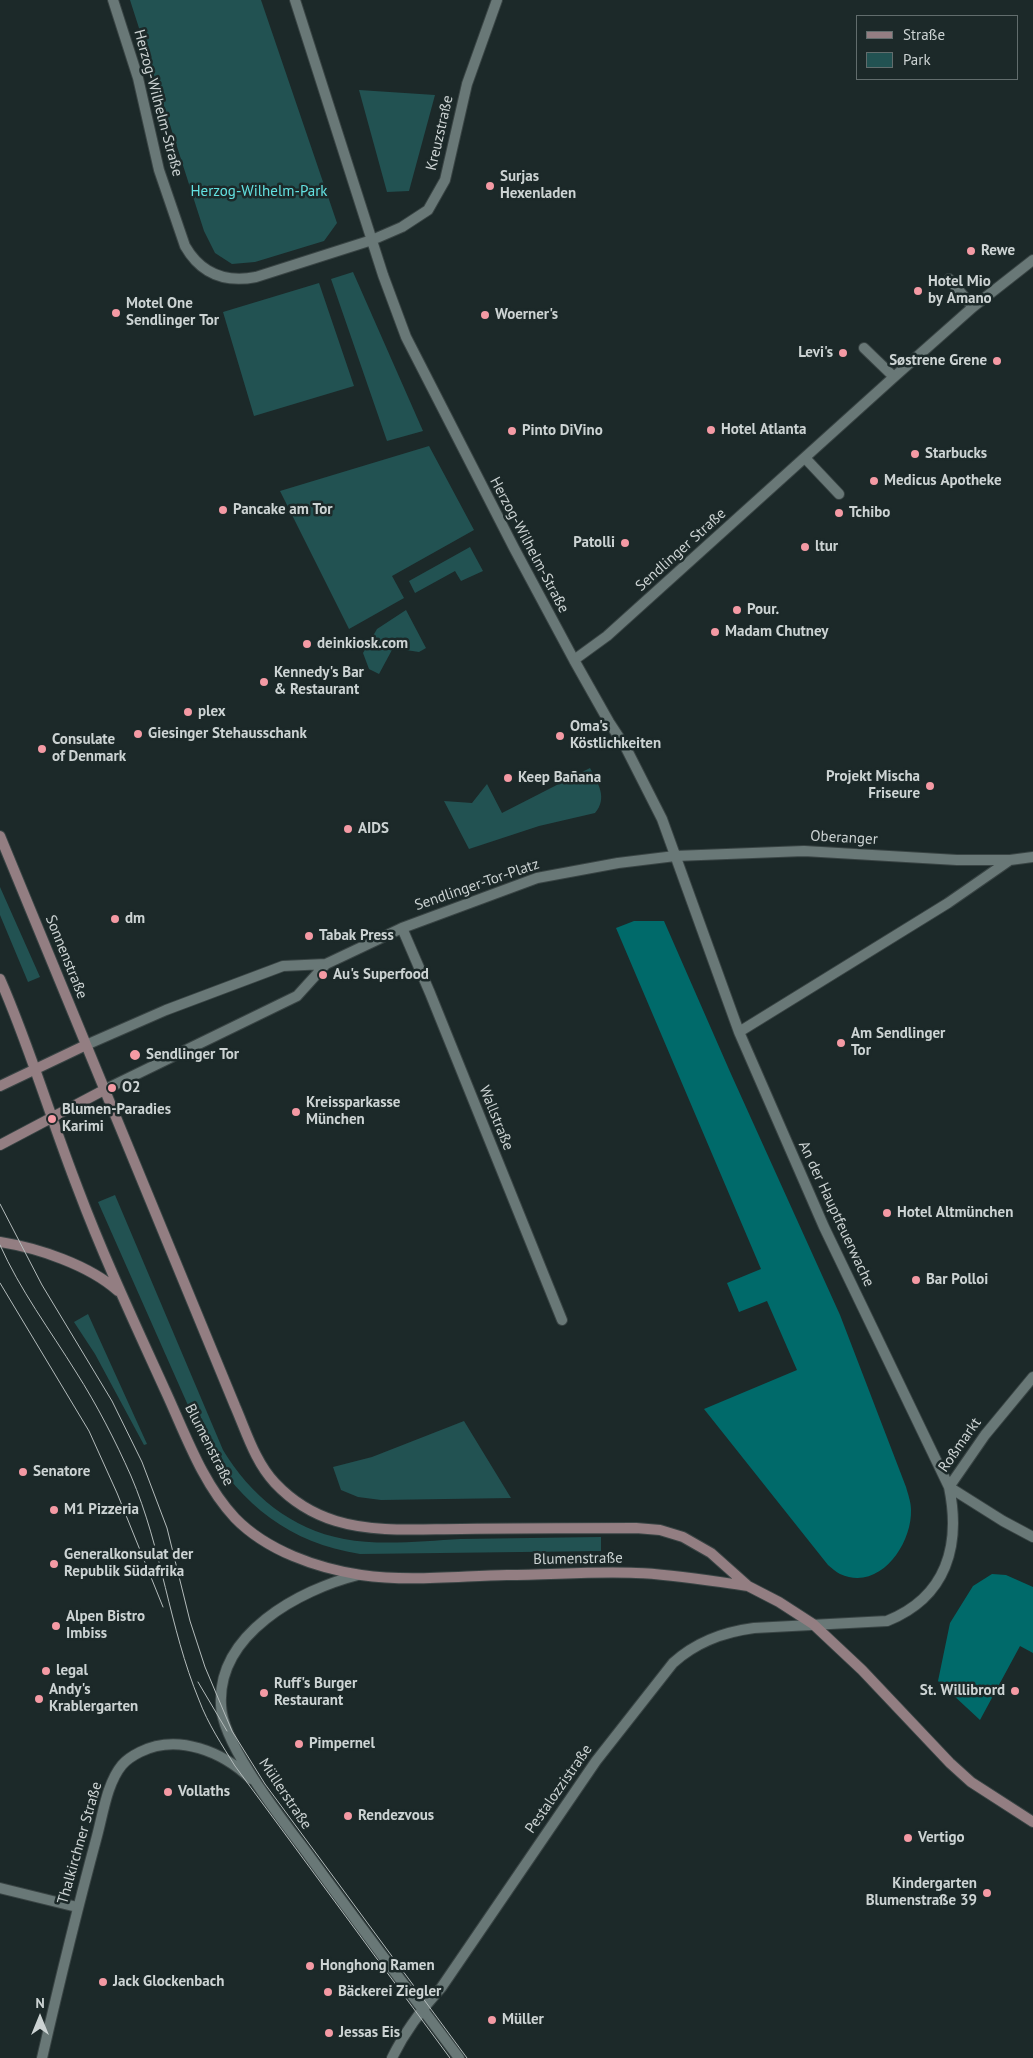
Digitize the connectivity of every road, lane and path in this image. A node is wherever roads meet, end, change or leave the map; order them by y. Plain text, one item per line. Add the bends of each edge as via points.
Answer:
1 (112, 0) edge
2 (295, 0) edge
3 (497, 0) edge
4 (372, 240) junction
5 (1033, 260) edge
6 (949, 279) dead end
7 (974, 307) junction
8 (864, 348) dead end
9 (894, 377) junction
10 (806, 458) junction
11 (839, 494) dead end
12 (574, 660) junction
13 (0, 836) edge
14 (675, 856) junction
15 (1033, 857) edge
16 (1010, 860) junction
17 (402, 928) junction
18 (326, 964) junction
19 (0, 979) edge
20 (738, 1032) junction
21 (86, 1045) junction
22 (34, 1070) junction
23 (0, 1086) edge
24 (104, 1090) junction
25 (51, 1117) junction
26 (0, 1145) edge
27 (0, 1242) edge
28 (121, 1293) junction
29 (562, 1320) dead end
30 (1033, 1377) edge
31 (949, 1487) junction
32 (1033, 1538) edge
33 (358, 1575) junction
34 (748, 1586) junction
35 (813, 1624) junction
36 (262, 1791) junction
37 (1033, 1822) edge
38 (0, 1888) edge
39 (77, 1907) junction
40 (422, 2009) junction
41 (42, 2058) edge
42 (392, 2058) edge
43 (459, 2058) edge

1 - 4 street, Herzog-Wilhelm-Straße via 138,78 159,170 181,237 197,264 215,275 246,279
2 - 4 street, Herzog-Wilhelm-Straße
3 - 4 street, Kreuzstraße via 467,84 445,180 428,210 402,227
4 - 12 street, Herzog-Wilhelm-Straße via 406,337
5 - 7 street, Sendlinger Straße
6 - 7 street
7 - 9 street, Sendlinger Straße
8 - 9 street
9 - 10 street, Sendlinger Straße
10 - 11 street
10 - 12 street, Sendlinger Straße via 607,636
12 - 14 street, Herzog-Wilhelm-Straße via 626,748 662,819
13 - 21 main road, Sonnenstraße
14 - 16 street, Oberanger via 804,851
14 - 17 street, Sendlinger-Tor-Platz via 536,878
14 - 20 street, An der Hauptfeuerwache
15 - 16 street, Oberanger
16 - 20 street, Oberanger via 948,903
17 - 18 street, Sendlinger-Tor-Platz
17 - 29 street, Wallstraße
18 - 21 street, Sendlinger-Tor-Platz via 283,966 166,1010
18 - 24 street, Sendlinger-Tor-Platz via 297,996
19 - 22 main road
20 - 31 street, An der Hauptfeuerwache via 824,1227
21 - 22 main road
21 - 24 main road, Sonnenstraße
22 - 23 main road
22 - 25 main road, Blumenstraße
24 - 25 main road
24 - 34 main road, Blumenstraße via 257,1455 274,1482 289,1495 313,1512 337,1521 373,1527 660,1530 683,1536 711,1552
25 - 26 main road
25 - 28 main road, Blumenstraße
27 - 28 main road via 74,1265 101,1278
28 - 33 main road, Blumenstraße via 197,1458 228,1509 245,1527 279,1549 316,1565
30 - 31 street, Roßmarkt via 984,1434
31 - 32 street
31 - 35 street, Roßmarkt via 954,1510 954,1536 948,1563 937,1582 920,1600 888,1621
33 - 34 main road, Blumenstraße via 430,1578 636,1573
33 - 36 street, Müllerstraße via 313,1589 286,1604 249,1636 227,1666 220,1694 223,1720 233,1744
34 - 35 main road, Blumenstraße
35 - 37 main road, Blumenstraße via 971,1782
35 - 40 street, Pestalozzistraße via 734,1631 700,1643 673,1662 596,1761 441,1988
36 - 39 street, Thalkirchner Straße via 228,1761 183,1744 153,1746 130,1757 119,1769 109,1795
36 - 40 street, Müllerstraße
38 - 39 street
39 - 41 street, Thalkirchner Straße
40 - 42 street, Pestalozzistraße via 403,2034
40 - 43 street, Müllerstraße

